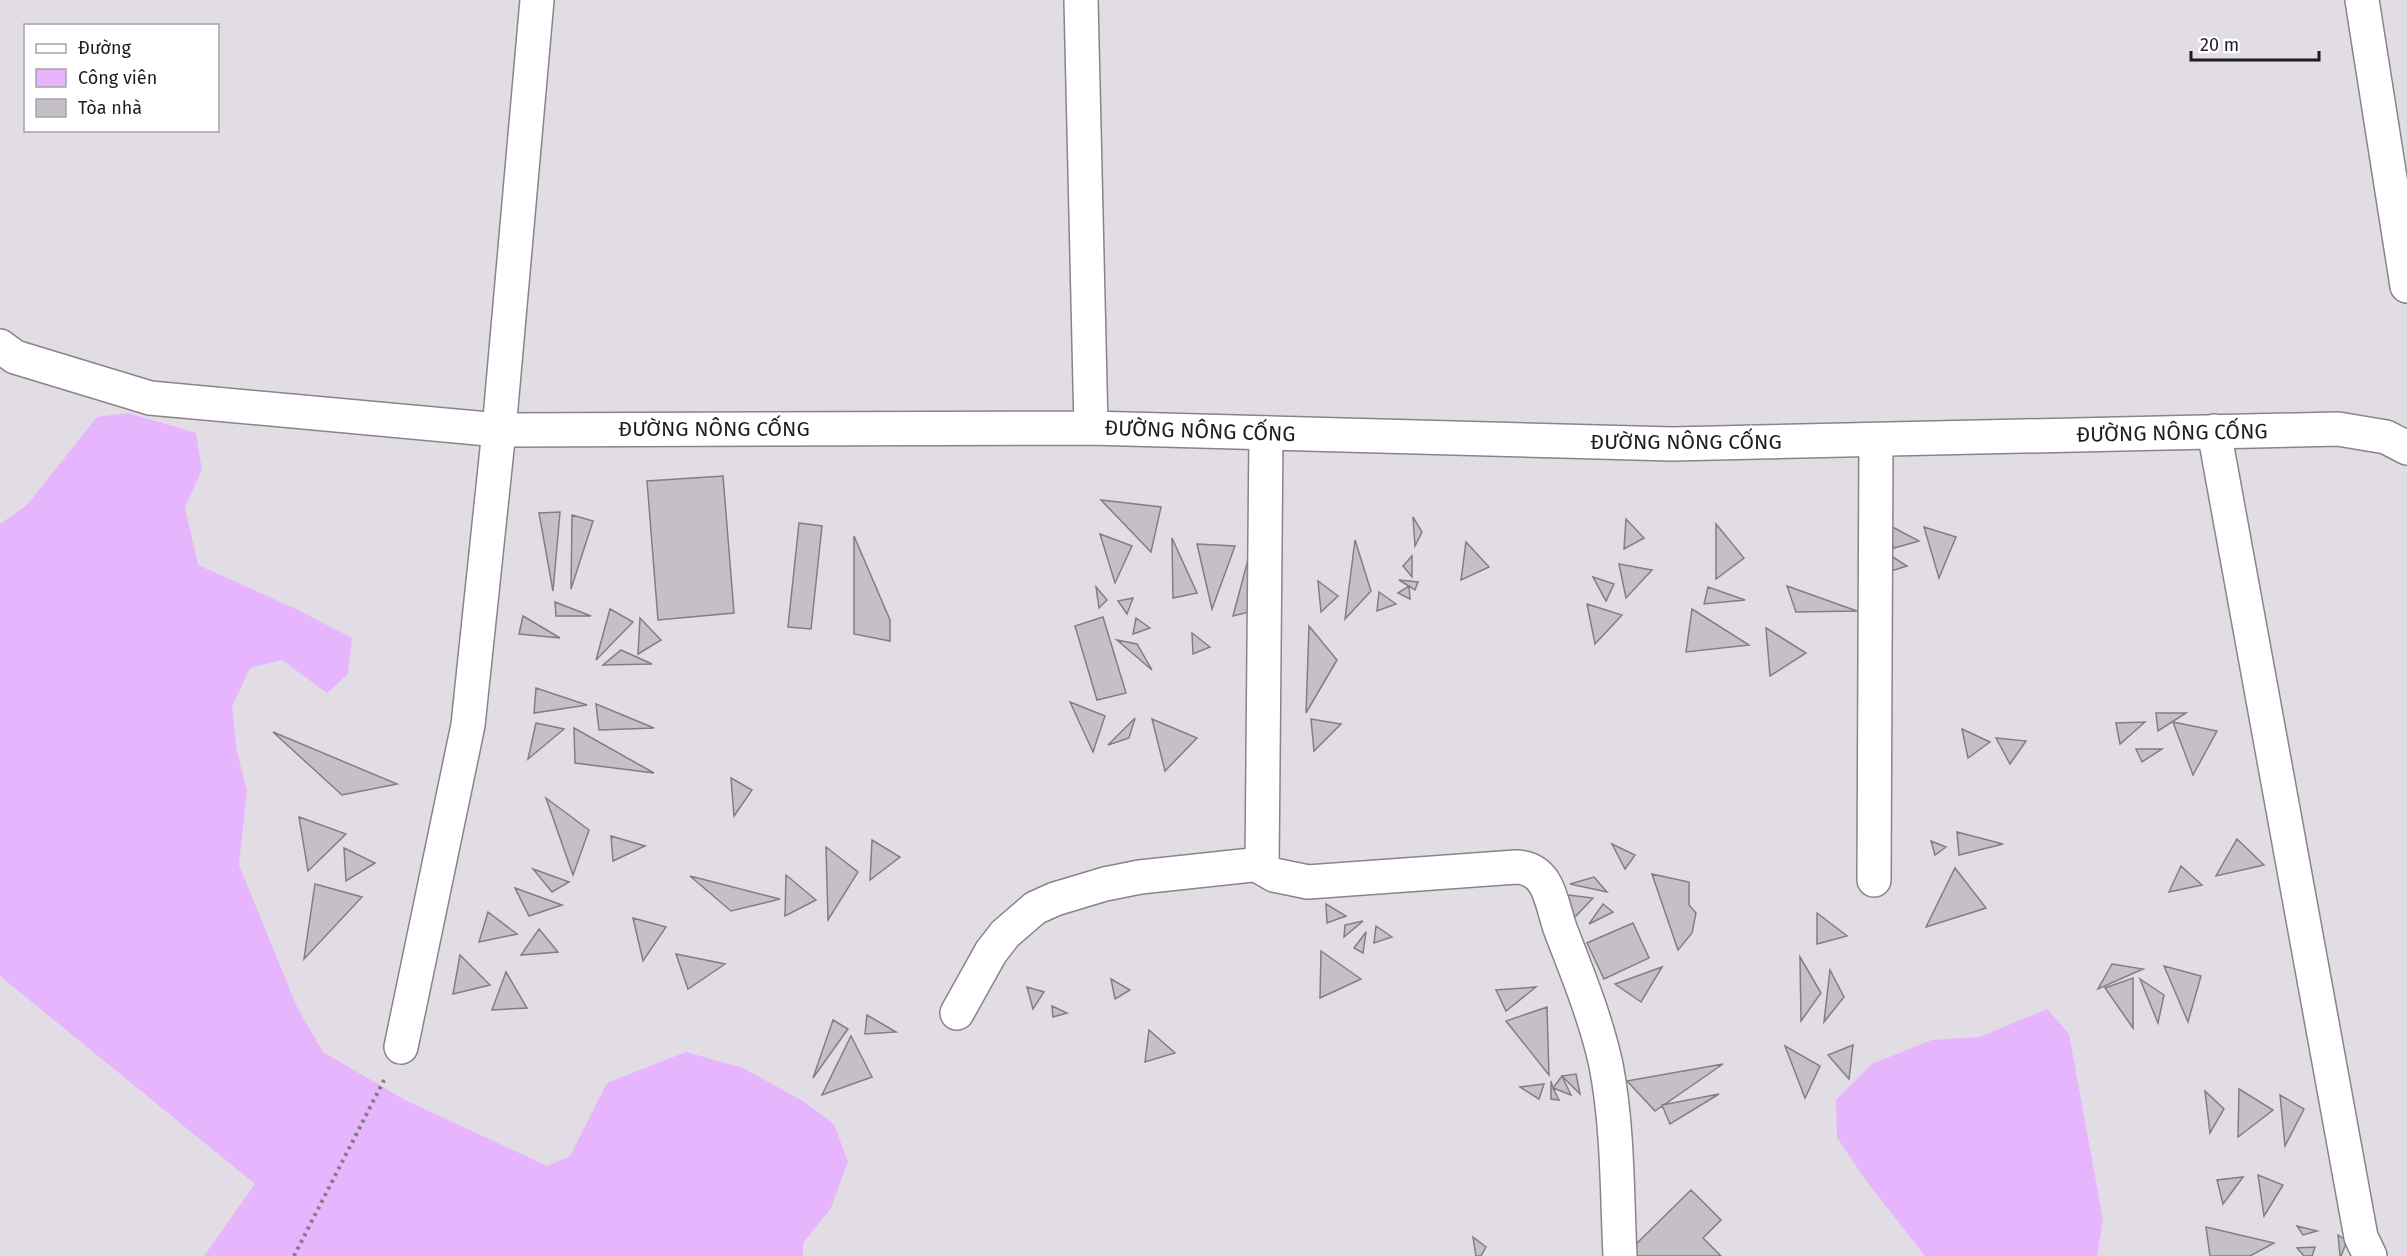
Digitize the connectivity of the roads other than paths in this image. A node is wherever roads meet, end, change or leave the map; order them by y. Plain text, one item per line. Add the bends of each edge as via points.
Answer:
1 (537, 0) edge
2 (1081, 0) edge
3 (2362, 0) edge
4 (2407, 286) edge
5 (0, 346) edge
6 (1091, 428) junction
7 (499, 430) junction
8 (2214, 431) junction
9 (1266, 433) junction
10 (1876, 440) junction
11 (2407, 448) edge
12 (1261, 864) junction
13 (1874, 880) dead end
14 (957, 1013) dead end
15 (401, 1047) road end
16 (1620, 1256) edge
17 (2370, 1256) edge

1 - 7 street
2 - 6 street
3 - 4 street
5 - 7 street, ĐƯỜNG NÔNG CỐNG via 15,357 150,398
6 - 7 street, ĐƯỜNG NÔNG CỐNG
6 - 9 street, ĐƯỜNG NÔNG CỐNG
7 - 15 street via 468,725
8 - 10 street, ĐƯỜNG NÔNG CỐNG
8 - 11 street, ĐƯỜNG NÔNG CỐNG via 2338,429 2386,437
8 - 17 street via 2361,1237
9 - 10 street, ĐƯỜNG NÔNG CỐNG via 1672,444
9 - 12 street
10 - 13 street
12 - 14 street via 1129,879 1035,908 991,952
12 - 16 street via 1268,873 1308,882 1516,867 1538,873 1545,882 1594,1018 1606,1067 1614,1134

